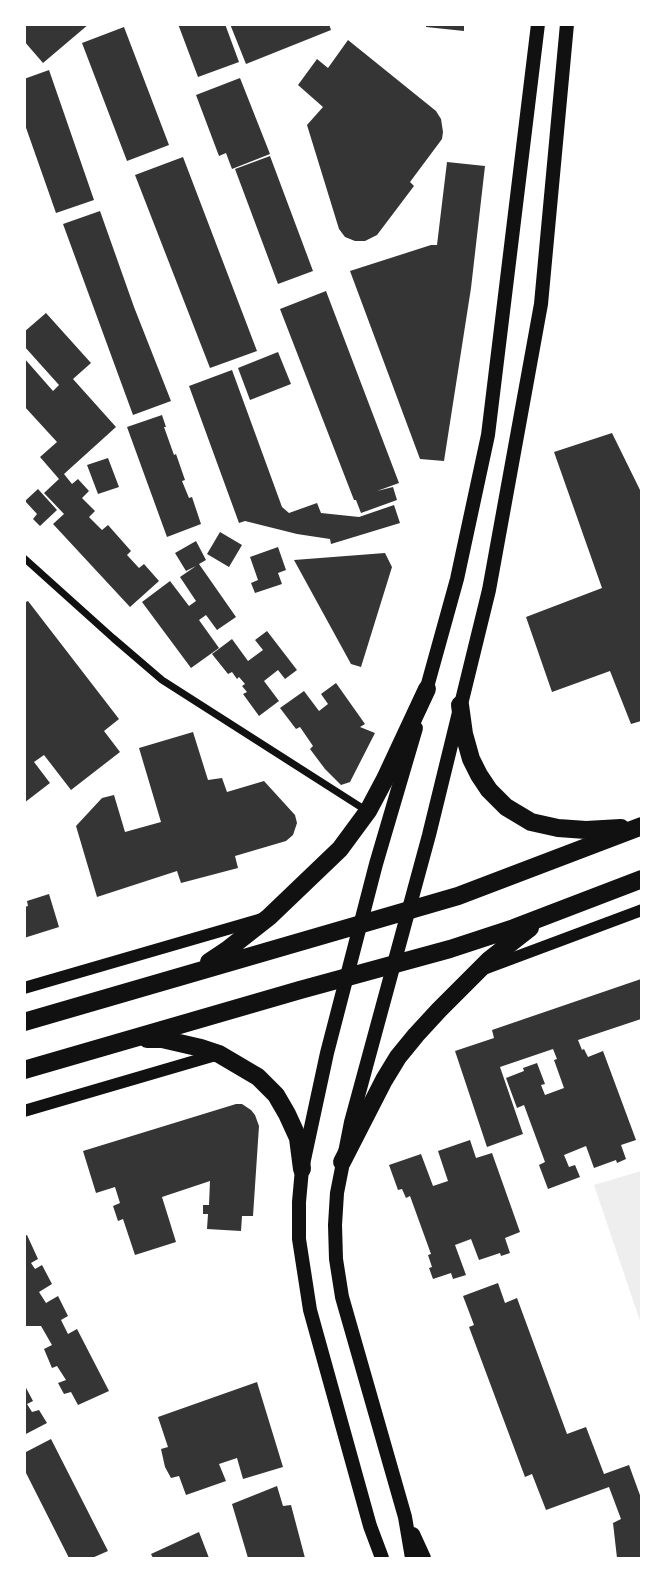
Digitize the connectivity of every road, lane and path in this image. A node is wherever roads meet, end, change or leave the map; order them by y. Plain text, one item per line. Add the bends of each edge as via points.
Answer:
1 (538, 24) edge
2 (567, 24) edge
3 (24, 558) edge
4 (427, 689) junction
5 (460, 705) junction
6 (368, 811) junction
7 (642, 825) edge
8 (642, 879) edge
9 (642, 910) edge
10 (408, 911) junction
11 (551, 914) junction
12 (269, 917) junction
13 (360, 925) junction
14 (393, 965) junction
15 (477, 972) junction
16 (189, 974) junction
17 (346, 978) junction
18 (24, 988) edge
19 (24, 1022) edge
20 (133, 1038) junction
21 (219, 1054) junction
22 (24, 1070) edge
23 (24, 1111) edge
24 (342, 1162) junction
25 (302, 1169) junction
26 (405, 1517) junction
27 (370, 1526) junction
28 (376, 1559) edge
29 (382, 1559) edge
30 (412, 1559) edge
31 (424, 1559) edge

1 - 4 main road via 488,435
2 - 5 main road via 541,304 489,590
3 - 6 street via 162,680
4 - 6 main road
4 - 13 main road
5 - 7 main road via 471,759 489,790 506,807 531,822 558,828
5 - 10 main road
6 - 12 main road via 340,849
7 - 10 main road
8 - 11 main road
9 - 15 street
10 - 13 main road
10 - 14 main road
11 - 14 main road
11 - 15 main road
12 - 16 main road
12 - 18 street
13 - 16 main road
13 - 17 main road
14 - 17 main road
14 - 24 main road
15 - 24 main road via 398,1057
16 - 19 main road
17 - 20 main road
17 - 25 main road
20 - 21 main road via 162,1039
20 - 22 main road
21 - 23 street
21 - 25 main road via 258,1077 276,1095 298,1138
24 - 26 main road via 335,1259
25 - 27 main road via 299,1239 308,1299
26 - 30 main road
26 - 31 main road
27 - 28 main road
27 - 29 main road

